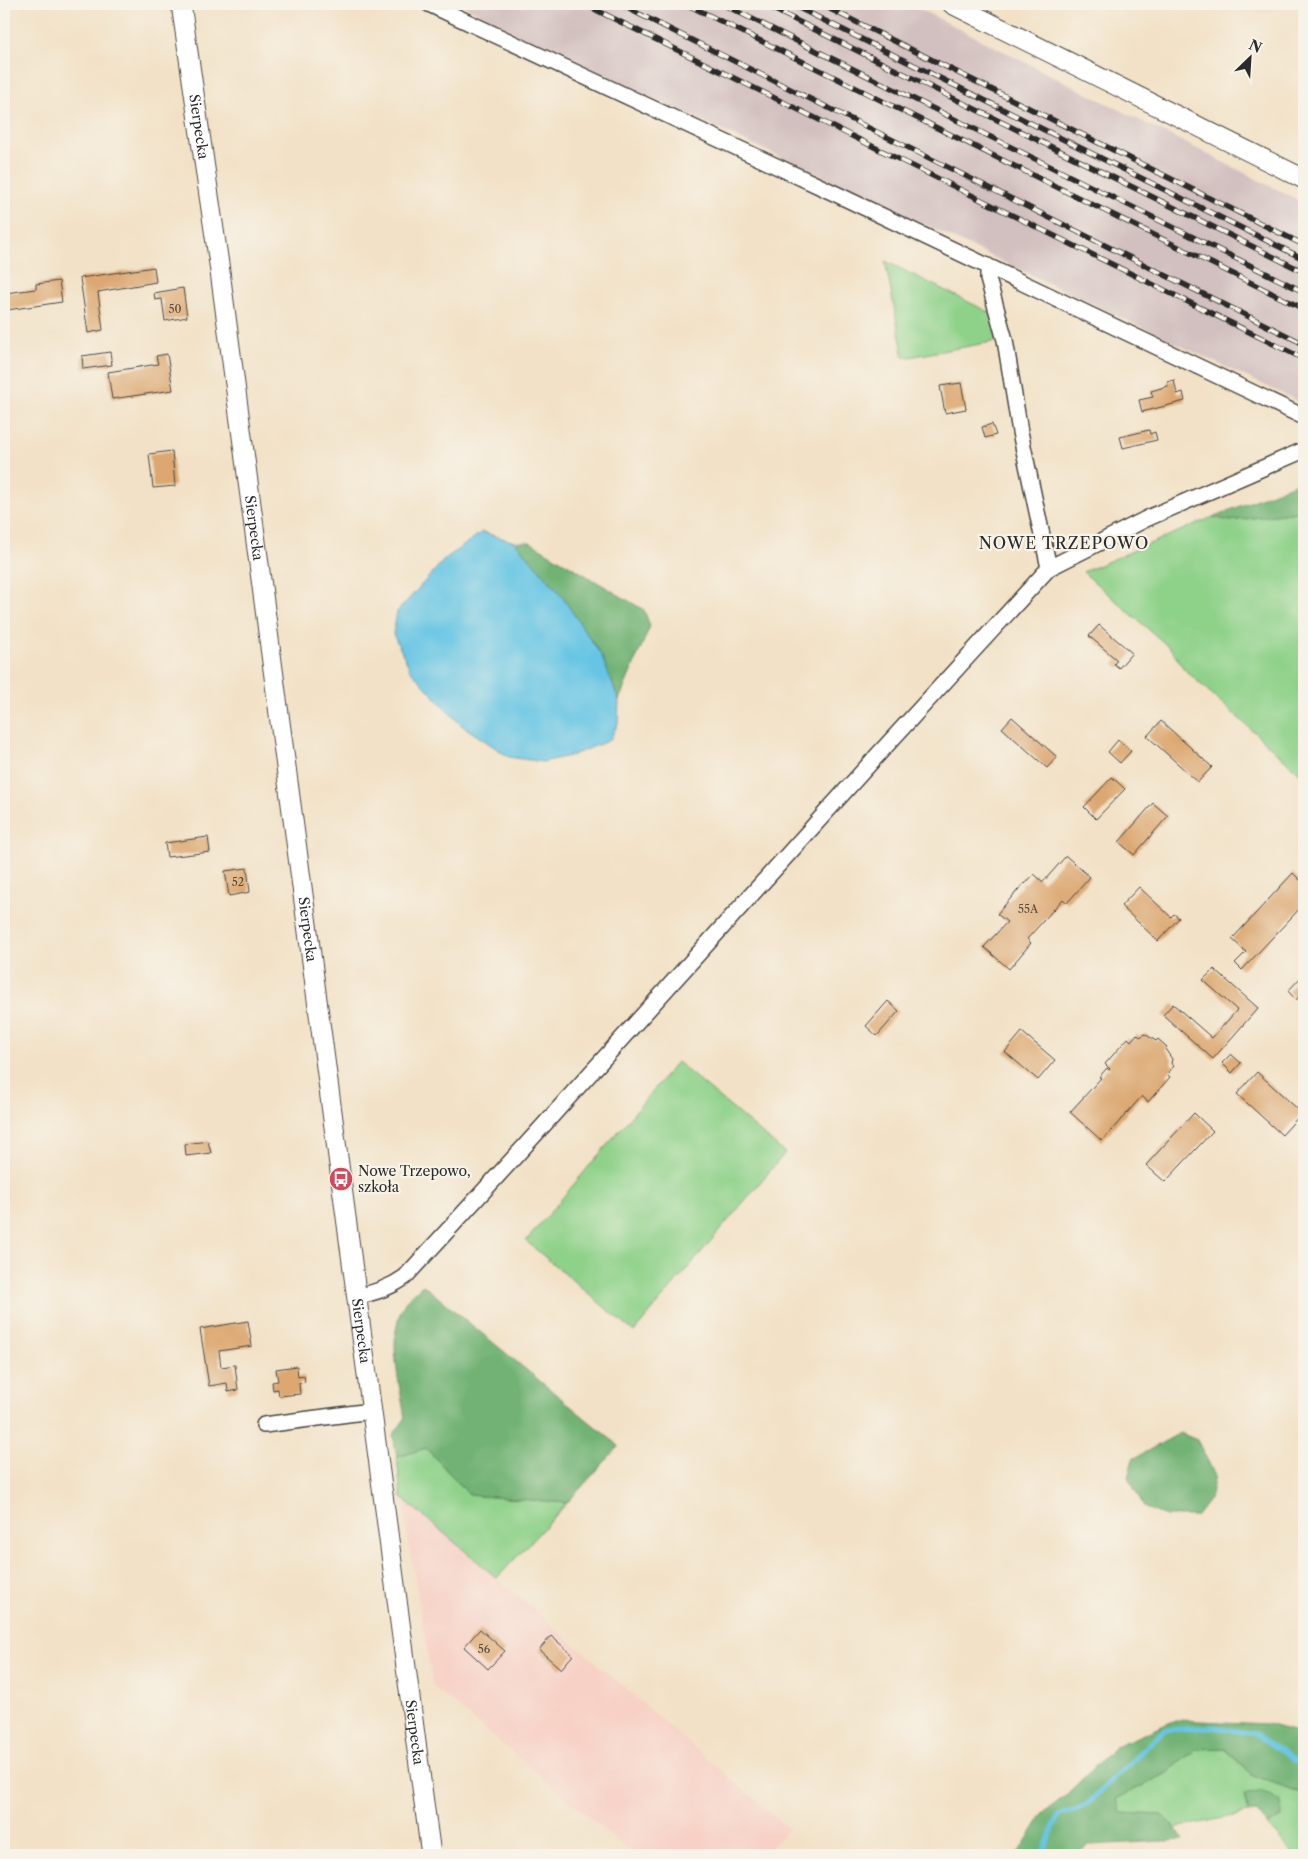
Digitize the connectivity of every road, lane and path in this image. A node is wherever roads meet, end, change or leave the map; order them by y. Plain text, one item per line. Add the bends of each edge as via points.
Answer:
1 (181, 4) edge
2 (429, 4) edge
3 (952, 4) edge
4 (1304, 180) edge
5 (988, 266) junction
6 (1304, 416) edge
7 (1304, 450) edge
8 (1049, 568) junction
9 (357, 1297) junction
10 (371, 1411) junction
11 (264, 1425) dead end
12 (431, 1855) edge

1 - 9 street, Sierpecka via 219,264
2 - 5 street
3 - 4 street
5 - 6 street
5 - 8 street via 988,279 1005,340 1020,432
7 - 8 street via 1148,518
8 - 9 street via 405,1277 392,1286
9 - 10 street, Sierpecka
10 - 11 street
10 - 12 street, Sierpecka

